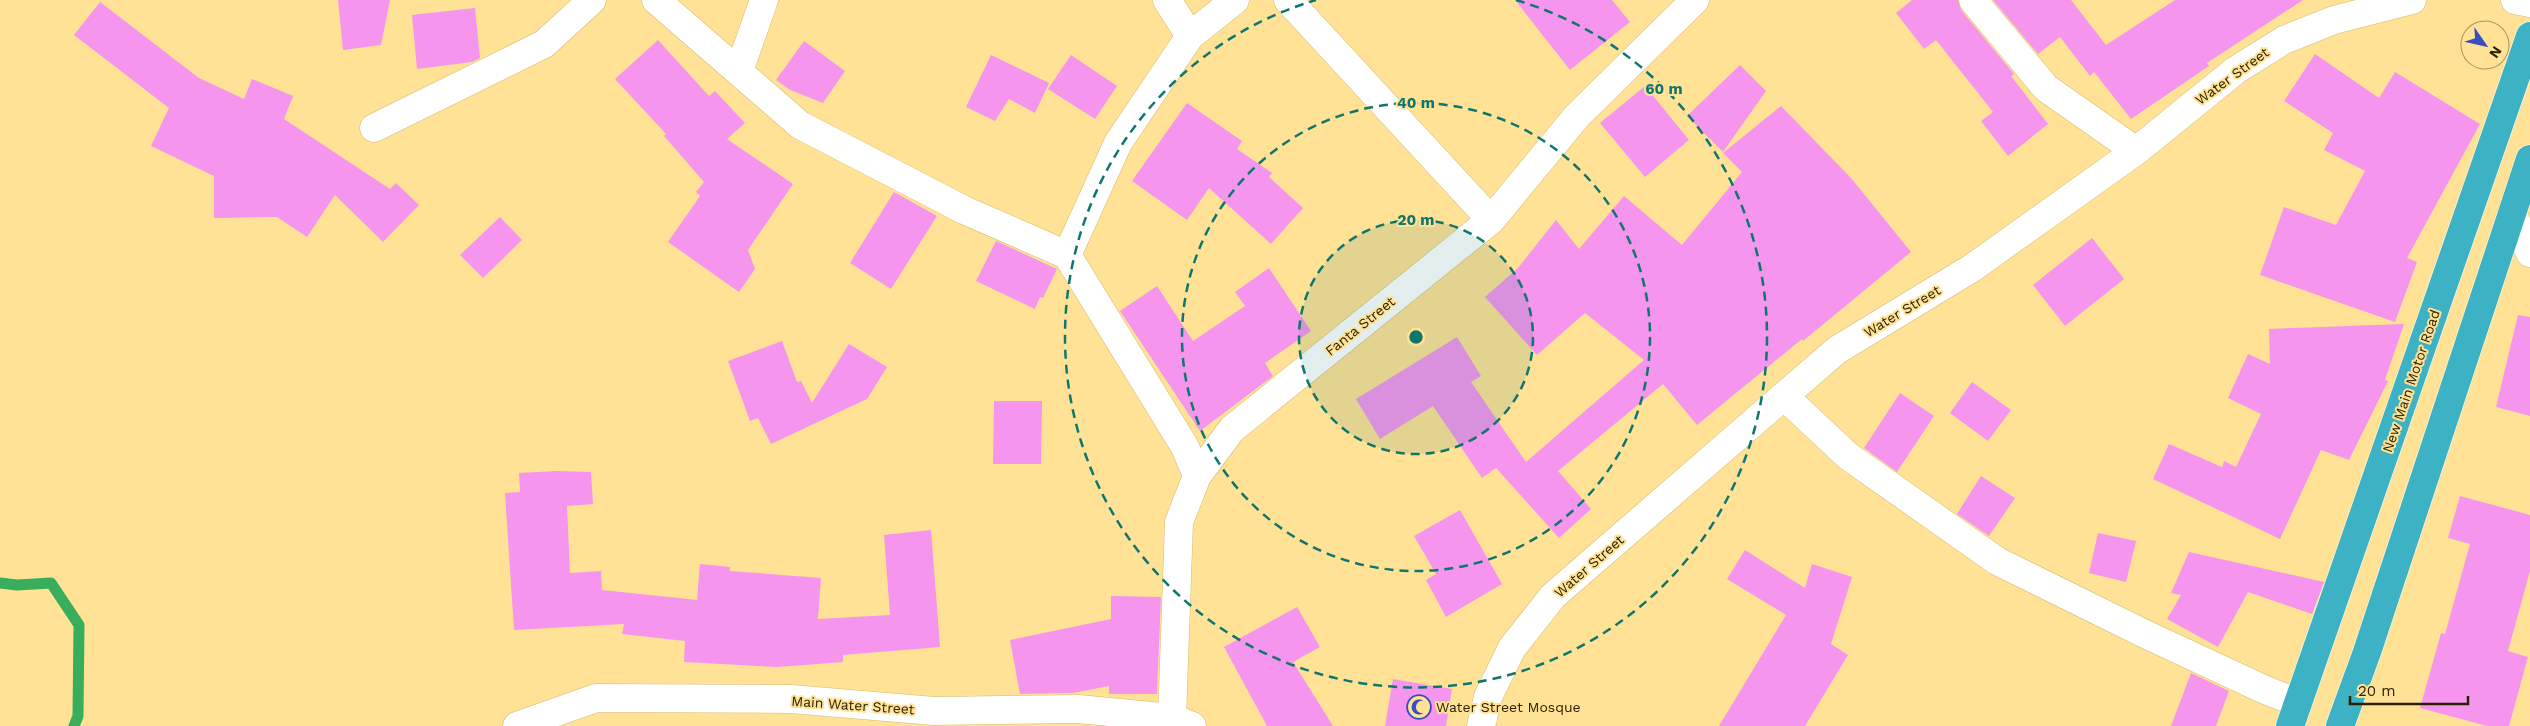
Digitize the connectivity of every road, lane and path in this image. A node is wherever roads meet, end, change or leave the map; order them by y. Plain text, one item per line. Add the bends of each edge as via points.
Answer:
1 (592, 0) edge
2 (656, 0) edge
3 (764, 0) edge
4 (1167, 0) edge
5 (1235, 0) edge
6 (1288, 0) edge
7 (1695, 0) edge
8 (1973, 0) edge
9 (2412, 0) edge
10 (2515, 0) edge
11 (2530, 3) edge
12 (1190, 36) junction
13 (2530, 36) edge
14 (739, 71) junction
15 (374, 128) dead end
16 (2136, 151) junction
17 (2530, 159) edge
18 (2512, 212) junction
19 (1491, 220) junction
20 (2530, 253) edge
21 (1067, 255) junction
22 (1785, 396) junction
23 (1197, 476) junction
24 (2294, 714) edge
25 (938, 718) edge
26 (1182, 722) edge
27 (517, 726) edge
28 (1481, 726) edge
29 (2340, 726) edge

1 - 15 street via 544,44
2 - 14 street
3 - 14 street
4 - 12 street
5 - 12 street
6 - 19 street
7 - 19 street, Fanta Street via 1577,116
8 - 16 street via 2046,88
9 - 16 street, Water Street via 2334,20 2284,40 2236,70
10 - 11 street
12 - 21 street via 1118,142
13 - 24 highway, New Main Motor Road
14 - 21 street via 800,125 964,210
16 - 22 street, Water Street via 1972,268 1837,350
17 - 18 highway
18 - 20 street
18 - 29 highway
19 - 23 street, Fanta Street via 1232,429
21 - 23 street via 1185,447
22 - 24 street via 1848,456 1997,561 2263,689
22 - 28 street, Water Street via 1553,596 1512,648 1488,697
23 - 26 street, Fanta Street via 1179,522
25 - 26 street, Main Water Street via 1078,709
25 - 27 street, Main Water Street via 791,699 596,698

